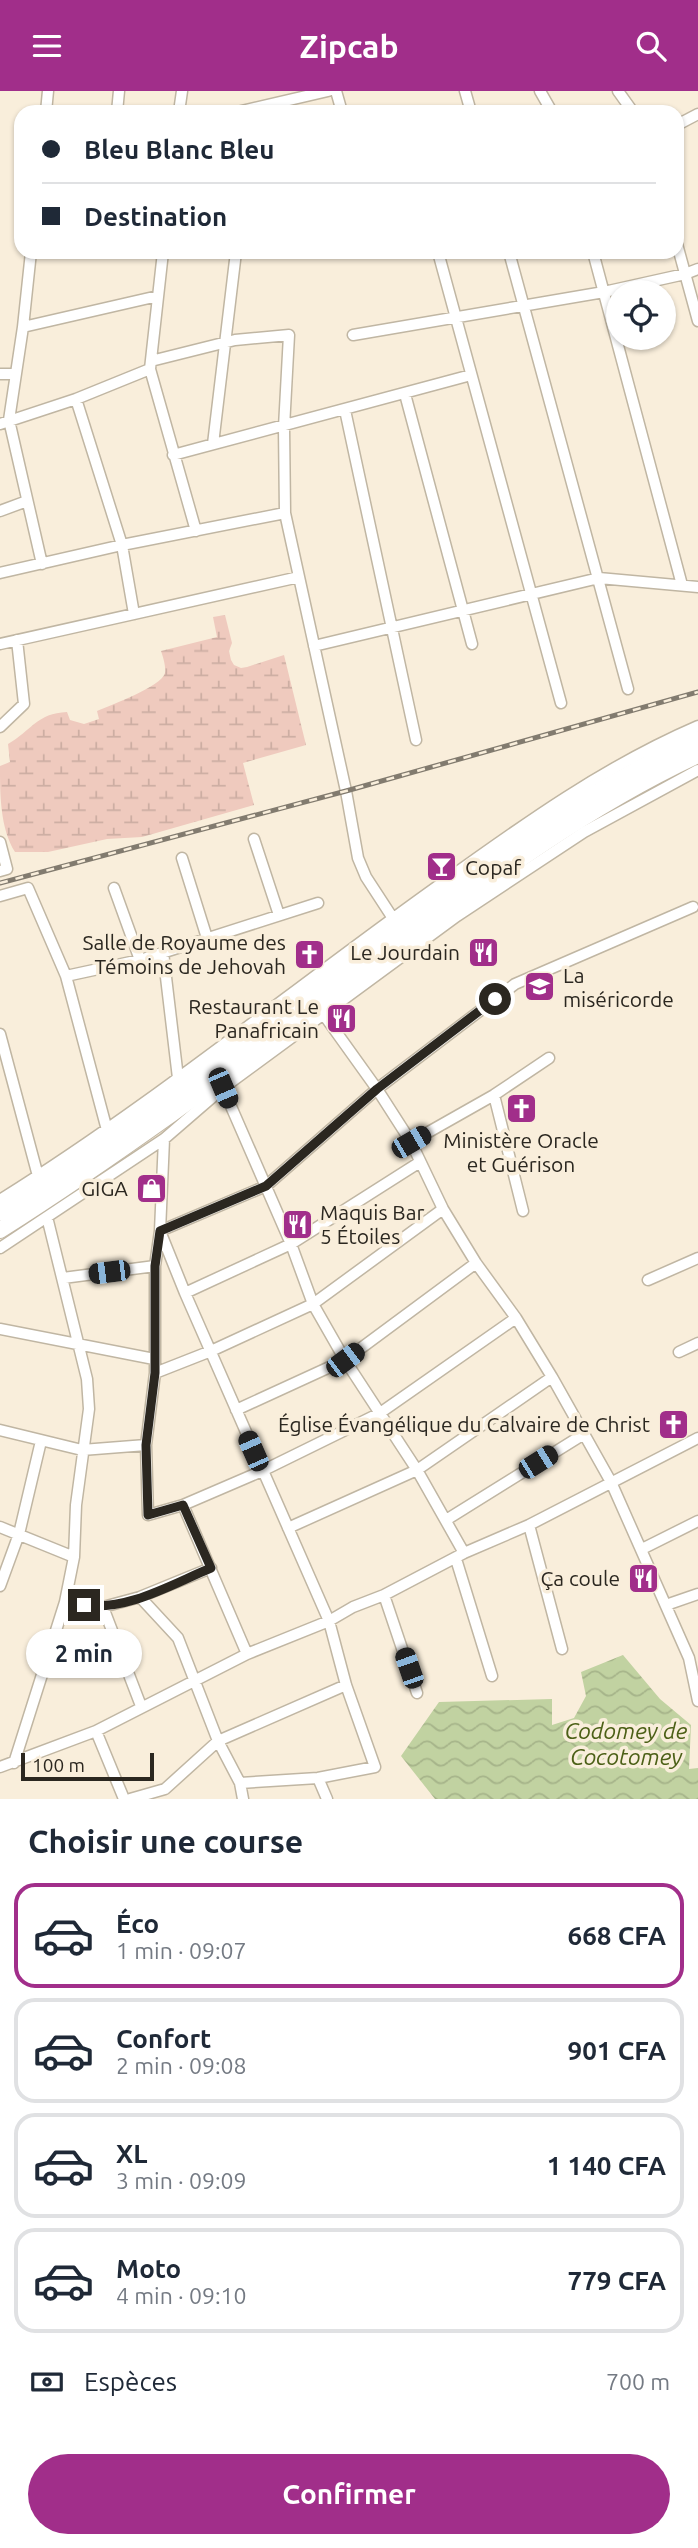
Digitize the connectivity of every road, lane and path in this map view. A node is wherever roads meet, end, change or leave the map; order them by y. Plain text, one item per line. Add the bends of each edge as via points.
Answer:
1 (328, 91) edge
2 (267, 105) edge
3 (30, 259) edge
4 (162, 259) edge
5 (235, 259) edge
6 (440, 259) edge
7 (511, 259) edge
8 (595, 259) edge
9 (681, 259) edge
10 (698, 269) edge
11 (685, 274) junction
12 (604, 292) junction
13 (158, 296) junction
14 (523, 306) junction
15 (456, 318) junction
16 (698, 321) edge
17 (23, 327) junction
18 (353, 335) dead end
19 (225, 342) junction
20 (150, 365) junction
21 (16, 373) junction
22 (0, 374) edge
23 (471, 375) junction
24 (404, 394) junction
25 (76, 399) junction
26 (345, 411) junction
27 (5, 422) edge
28 (284, 427) junction
29 (213, 444) junction
30 (173, 455) junction
31 (27, 501) junction
32 (0, 511) edge
33 (285, 513) junction
34 (197, 531) junction
35 (122, 545) junction
36 (42, 564) junction
37 (0, 573) edge
38 (299, 577) junction
39 (599, 578) junction
40 (682, 585) junction
41 (698, 587) edge
42 (531, 594) junction
43 (463, 610) junction
44 (134, 614) junction
45 (392, 627) junction
46 (17, 640) junction
47 (0, 644) edge
48 (472, 644) dead end
49 (314, 646) junction
50 (628, 689) dead end
51 (561, 703) dead end
52 (698, 726) edge
53 (0, 727) edge
54 (416, 740) dead end
55 (698, 740) edge
56 (698, 755) edge
57 (698, 770) edge
58 (254, 839) dead end
59 (0, 842) edge
60 (182, 858) dead end
61 (0, 871) edge
62 (114, 888) dead end
63 (0, 896) edge
64 (318, 903) dead end
65 (693, 907) dead end
66 (279, 915) junction
67 (396, 923) junction
68 (207, 938) junction
69 (163, 952) junction
70 (140, 960) junction
71 (66, 976) junction
72 (324, 1015) junction
73 (0, 1034) edge
74 (549, 1059) dead end
75 (178, 1078) junction
76 (223, 1088) junction
77 (377, 1089) junction
78 (494, 1095) junction
79 (107, 1130) junction
80 (163, 1139) junction
81 (411, 1142) junction
82 (420, 1161) junction
83 (38, 1176) junction
84 (266, 1186) junction
85 (0, 1200) edge
86 (443, 1209) junction
87 (523, 1211) dead end
88 (0, 1212) edge
89 (47, 1217) junction
90 (0, 1230) edge
91 (160, 1231) junction
92 (291, 1244) junction
93 (0, 1248) edge
94 (698, 1258) edge
95 (476, 1262) junction
96 (155, 1266) junction
97 (63, 1278) junction
98 (648, 1280) dead end
99 (185, 1293) junction
100 (313, 1304) junction
101 (516, 1318) junction
102 (0, 1329) edge
103 (698, 1343) edge
104 (80, 1346) junction
105 (211, 1352) junction
106 (679, 1352) dead end
107 (154, 1359) junction
108 (345, 1360) junction
109 (155, 1373) junction
110 (552, 1377) junction
111 (236, 1410) junction
112 (380, 1413) junction
113 (0, 1430) edge
114 (584, 1434) junction
115 (698, 1438) edge
116 (41, 1441) junction
117 (146, 1445) junction
118 (82, 1450) junction
119 (417, 1470) junction
120 (262, 1471) junction
121 (611, 1482) junction
122 (183, 1505) junction
123 (446, 1520) junction
124 (698, 1521) edge
125 (529, 1525) junction
126 (0, 1527) edge
127 (288, 1528) junction
128 (19, 1534) junction
129 (642, 1549) junction
130 (460, 1556) junction
131 (74, 1557) junction
132 (211, 1568) junction
133 (0, 1586) edge
134 (698, 1594) edge
135 (384, 1595) junction
136 (141, 1597) junction
137 (65, 1602) junction
138 (666, 1605) junction
139 (103, 1607) junction
140 (329, 1621) junction
141 (562, 1649) dead end
142 (247, 1654) junction
143 (693, 1657) edge
144 (492, 1676) dead end
145 (196, 1682) junction
146 (346, 1685) junction
147 (417, 1693) dead end
148 (698, 1701) edge
149 (141, 1706) junction
150 (96, 1731) junction
151 (218, 1741) junction
152 (14, 1763) junction
153 (0, 1767) edge
154 (318, 1778) junction
155 (240, 1783) junction
156 (166, 1794) edge
157 (124, 1799) edge
158 (130, 1799) edge
159 (243, 1799) edge
160 (327, 1799) edge

1 - 2 street
3 - 17 street
4 - 13 street
5 - 19 street
6 - 15 street
7 - 14 street
8 - 12 street
9 - 11 street
10 - 11 street
11 - 12 street
11 - 16 street
12 - 14 street
12 - 40 street
13 - 17 street
13 - 20 street
14 - 15 street
14 - 39 street
15 - 18 street
15 - 23 street
17 - 21 street
19 - 20 street
19 - 28 street via 289,335
19 - 29 street
20 - 25 street
20 - 30 street
21 - 22 street
21 - 27 street
23 - 24 street
23 - 42 street
24 - 26 street
24 - 43 street
25 - 27 street
25 - 35 street
26 - 28 street
26 - 45 street
27 - 31 street
28 - 29 street
28 - 33 street
29 - 30 street
30 - 34 street
31 - 32 street
31 - 36 street
33 - 34 street
33 - 38 street
34 - 35 street
35 - 36 street
35 - 44 street
36 - 37 street
38 - 44 street
38 - 49 street
39 - 40 street
39 - 42 street
39 - 50 street
40 - 41 street
42 - 43 street
42 - 51 street
43 - 45 street
43 - 48 street
44 - 46 street
45 - 49 street
45 - 54 street
46 - 47 street
46 - 53 street via 24,704
49 - 67 street via 358,858
52 - 67 street via 594,779
55 - 67 highway via 591,796
56 - 90 highway via 588,814 452,908 175,1113
57 - 72 street via 556,850 457,916
58 - 66 street
59 - 61 street via 7,869
60 - 68 street
62 - 70 street
63 - 71 street via 28,888
64 - 66 street
65 - 77 street via 515,984
66 - 68 street
67 - 75 street
67 - 88 highway via 170,1098
68 - 69 street
69 - 70 street
69 - 75 street
70 - 71 street
71 - 79 street
72 - 76 street
72 - 77 street
73 - 83 street
74 - 78 street
75 - 79 street
76 - 80 street
76 - 84 street
77 - 81 street
77 - 84 street
78 - 81 street
78 - 87 street
79 - 83 street
80 - 89 street
80 - 91 street
81 - 82 street
82 - 86 street
82 - 92 street
83 - 85 street
84 - 91 street
84 - 92 street
86 - 95 street
86 - 100 street
89 - 93 street
89 - 97 street
91 - 96 street
91 - 99 street
92 - 99 street
92 - 100 street
94 - 98 street
95 - 101 street
95 - 108 street
96 - 97 street
96 - 107 street
97 - 104 street
99 - 105 street
100 - 105 street
100 - 108 street
101 - 110 street
101 - 112 street
102 - 104 street
103 - 106 street
104 - 107 street
104 - 118 street via 89,1393
105 - 109 street
105 - 111 street
107 - 109 street
108 - 111 street
108 - 112 street
109 - 117 street
110 - 114 street
110 - 119 street
111 - 120 street
112 - 119 street
112 - 120 street
113 - 116 street
114 - 121 street
114 - 123 street
115 - 121 street
116 - 118 street
116 - 128 street
117 - 118 street
117 - 122 street via 148,1515
118 - 131 street
119 - 123 street
119 - 127 street
120 - 122 street
120 - 127 street
121 - 125 street
121 - 129 street
122 - 132 street
123 - 130 street
124 - 129 street
125 - 130 street
125 - 141 street
126 - 128 street
127 - 140 street
128 - 131 street
128 - 133 street
129 - 138 street
130 - 135 street
130 - 144 street
131 - 137 street
132 - 136 street
132 - 142 street
134 - 138 street
135 - 140 street
135 - 147 street
136 - 139 street
136 - 145 street via 178,1638
137 - 139 street
137 - 152 street
138 - 143 street
139 - 149 street
140 - 142 street
140 - 146 street
142 - 145 street
143 - 148 street
145 - 149 street
145 - 151 street
146 - 151 street
146 - 154 street via 375,1767
149 - 150 street
150 - 152 street
150 - 157 street
151 - 155 street
151 - 156 street
152 - 153 street
154 - 155 street
154 - 160 street
155 - 159 street
156 - 158 street

